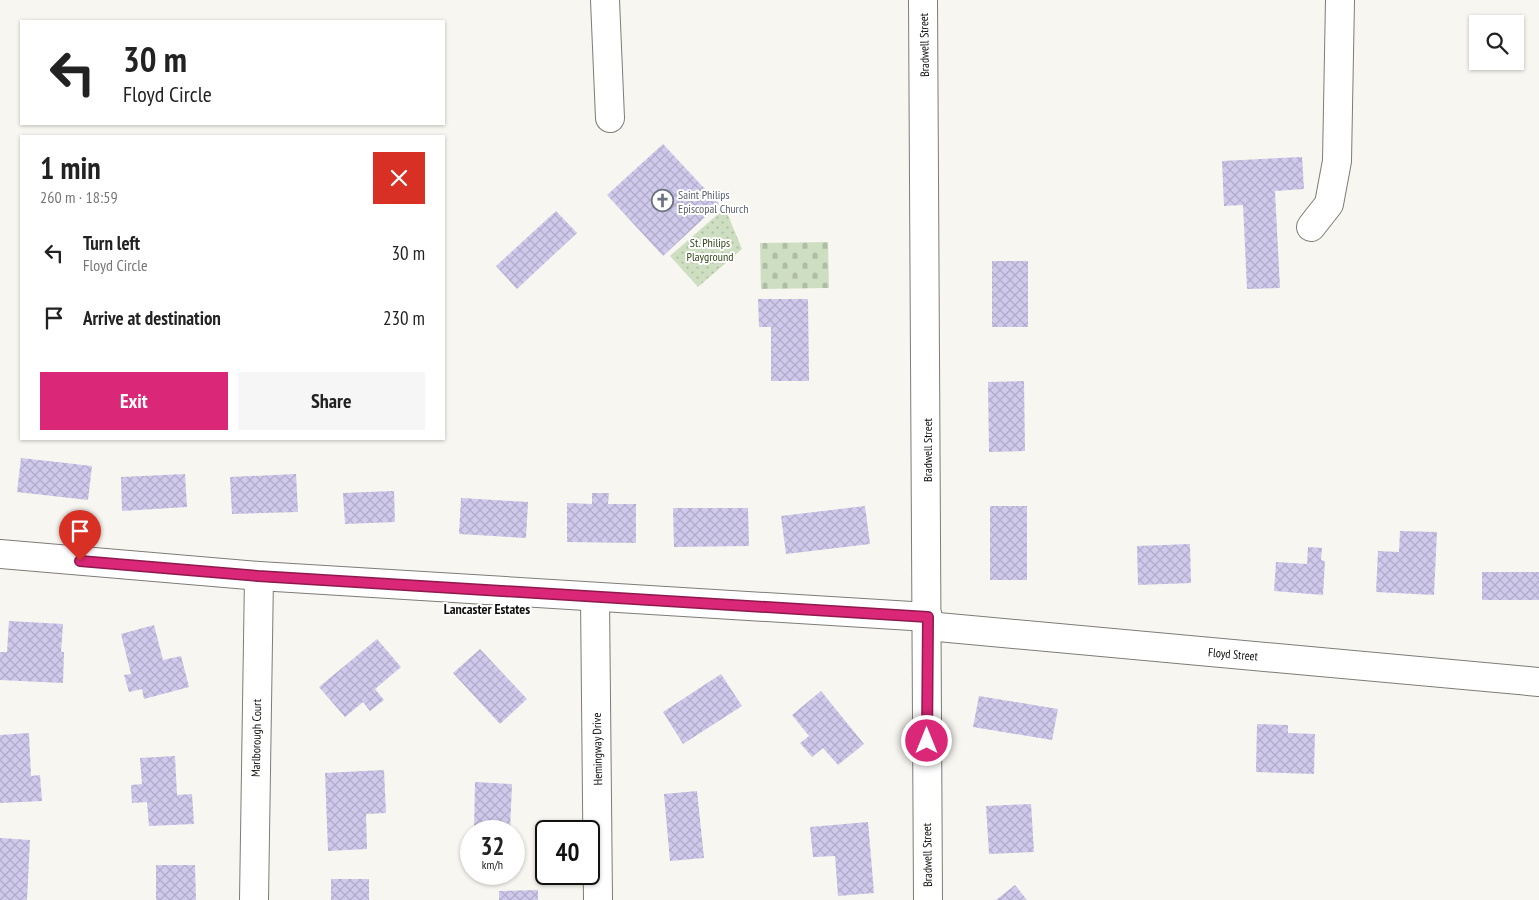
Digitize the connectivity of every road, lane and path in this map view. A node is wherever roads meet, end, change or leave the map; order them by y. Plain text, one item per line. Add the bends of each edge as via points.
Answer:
1 (605, 0) edge
2 (923, 0) edge
3 (1340, 0) edge
4 (610, 118) dead end
5 (1311, 227) dead end
6 (0, 554) edge
7 (258, 576) junction
8 (595, 598) junction
9 (928, 622) junction
10 (1539, 682) edge
11 (254, 900) edge
12 (598, 900) edge
13 (928, 900) edge

1 - 4 street
2 - 9 street, Bradwell Street
3 - 5 street via 1337,161 1329,204
6 - 7 street, Floyd Street
7 - 8 street, Floyd Street
7 - 11 street, Marlborough Court
8 - 9 street, Floyd Street
8 - 12 street, Hemingway Drive
9 - 10 street, Floyd Street
9 - 13 street, Bradwell Street

